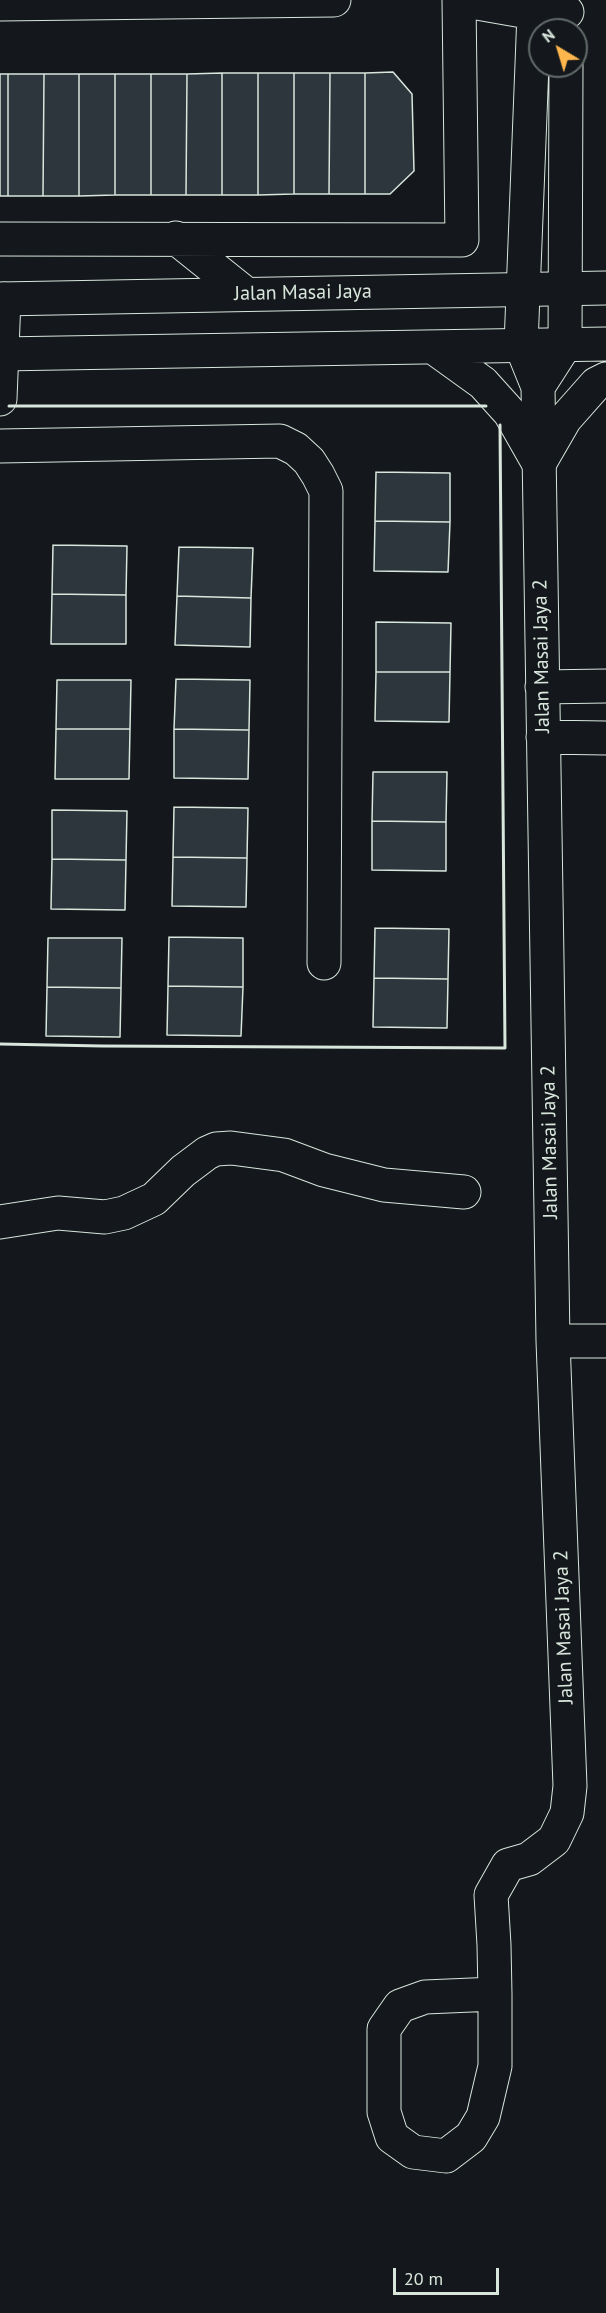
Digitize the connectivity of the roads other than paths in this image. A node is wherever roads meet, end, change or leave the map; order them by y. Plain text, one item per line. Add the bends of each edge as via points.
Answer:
1 (334, 0) edge
2 (460, 0) edge
3 (0, 4) edge
4 (534, 13) junction
5 (567, 14) edge
6 (567, 78) edge
7 (176, 238) junction
8 (0, 239) edge
9 (606, 288) edge
10 (565, 289) junction
11 (523, 290) junction
12 (246, 294) junction
13 (2, 299) edge
14 (606, 344) edge
15 (521, 345) junction
16 (565, 345) junction
17 (433, 347) junction
18 (1, 354) edge
19 (606, 379) edge
20 (538, 387) junction
21 (0, 399) edge
22 (0, 446) edge
23 (539, 464) junction
24 (606, 686) edge
25 (543, 687) junction
26 (543, 737) junction
27 (606, 738) edge
28 (324, 963) dead end
29 (464, 1192) dead end
30 (0, 1222) edge
31 (553, 1341) junction
32 (606, 1341) edge
33 (495, 1994) junction

1 - 3 street
2 - 4 street
2 - 7 street via 462,240
4 - 5 street
4 - 11 street, Jalan Masai Jaya 2
6 - 10 street
7 - 8 street
7 - 12 street
9 - 10 street, Jalan Masai Jaya
10 - 11 street, Jalan Masai Jaya
10 - 16 street
11 - 12 street, Jalan Masai Jaya
11 - 15 street, Jalan Masai Jaya 2
12 - 13 street, Jalan Masai Jaya
13 - 18 street
14 - 16 street
15 - 16 street
15 - 17 street
15 - 20 street, Jalan Masai Jaya 2
16 - 20 street
17 - 18 street
17 - 23 street via 483,383 510,413
18 - 21 street
19 - 23 street via 596,384 565,419
20 - 23 street, Jalan Masai Jaya 2
22 - 28 street via 280,441 296,448 318,475 326,491
23 - 25 street, Jalan Masai Jaya 2
24 - 25 street
25 - 26 street, Jalan Masai Jaya 2
26 - 27 street
26 - 31 street, Jalan Masai Jaya 2
29 - 30 street via 384,1185 284,1155 231,1148 207,1153 154,1199 124,1213 105,1217 58,1213
31 - 32 street
31 - 33 street, Jalan Masai Jaya 2 via 570,1786 567,1813 555,1840 529,1859 508,1865 491,1895
33 - 33 street via 495,2066 483,2117 471,2137 446,2156 413,2152 392,2137 384,2112 384,2029 400,2006 425,1997

